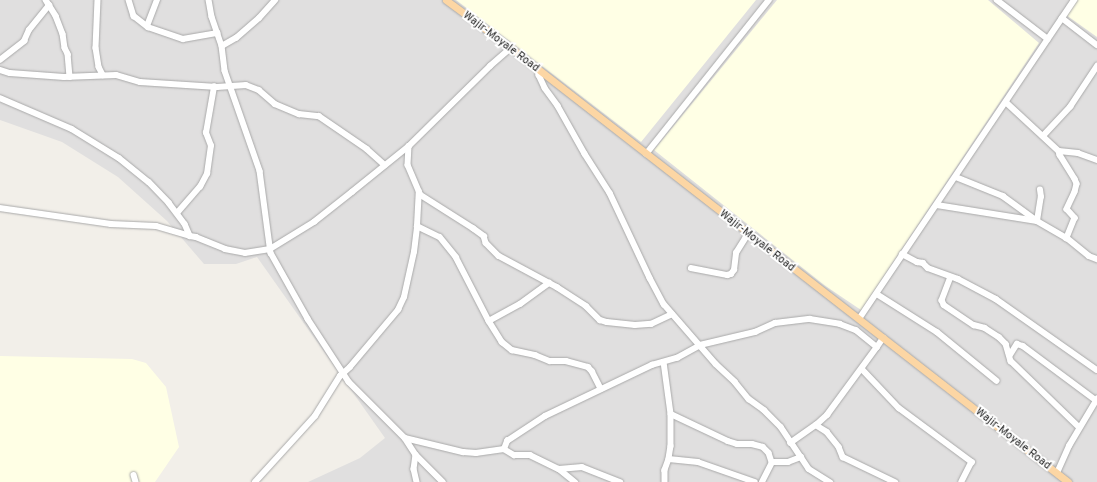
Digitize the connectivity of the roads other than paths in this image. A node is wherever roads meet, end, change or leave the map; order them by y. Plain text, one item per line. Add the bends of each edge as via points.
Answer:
1 (98, 0) edge
2 (129, 0) edge
3 (156, 0) edge
4 (209, 0) edge
5 (275, 0) edge
6 (446, 0) edge
7 (770, 0) edge
8 (997, 0) edge
9 (1074, 0) edge
10 (48, 2) edge
11 (1062, 18) junction
12 (147, 26) junction
13 (217, 33) junction
14 (1048, 39) junction
15 (1097, 45) edge
16 (222, 46) junction
17 (511, 48) junction
18 (0, 60) edge
19 (1097, 66) edge
20 (0, 70) edge
21 (539, 70) junction
22 (102, 75) junction
23 (70, 77) junction
24 (214, 86) junction
25 (230, 86) junction
26 (0, 98) edge
27 (1006, 102) junction
28 (1044, 136) junction
29 (409, 146) junction
30 (1060, 151) junction
31 (646, 154) junction
32 (1097, 160) edge
33 (385, 165) junction
34 (956, 177) junction
35 (1040, 190) dead end
36 (419, 192) junction
37 (937, 205) junction
38 (0, 208) edge
39 (178, 213) junction
40 (1037, 221) junction
41 (417, 226) junction
42 (748, 234) junction
43 (190, 236) junction
44 (1067, 238) junction
45 (270, 249) junction
46 (902, 254) junction
47 (1097, 259) edge
48 (691, 268) dead end
49 (952, 277) junction
50 (549, 283) junction
51 (877, 294) junction
52 (672, 314) junction
53 (859, 319) junction
54 (489, 321) junction
55 (883, 338) junction
56 (700, 345) junction
57 (877, 347) junction
58 (1010, 356) junction
59 (664, 362) junction
60 (862, 369) junction
61 (1097, 370) edge
62 (344, 373) junction
63 (997, 381) dead end
64 (601, 389) junction
65 (1097, 400) edge
66 (671, 414) junction
67 (816, 424) junction
68 (1079, 427) junction
69 (405, 438) junction
70 (790, 443) junction
71 (504, 449) junction
72 (416, 455) junction
73 (801, 457) junction
74 (669, 459) junction
75 (772, 462) junction
76 (559, 469) junction
77 (1057, 473) junction
78 (134, 475) dead end
79 (136, 482) edge
80 (255, 482) edge
81 (417, 482) edge
82 (442, 482) edge
83 (575, 482) edge
84 (620, 482) edge
85 (665, 482) edge
86 (756, 482) edge
87 (762, 482) edge
88 (830, 482) edge
89 (895, 482) edge
90 (962, 482) edge
91 (1068, 482) edge

1 - 22 street via 96,48
2 - 12 street via 134,16
3 - 12 street
4 - 13 street
5 - 16 street via 236,38
6 - 17 main road, Wajir-Moyale Road
7 - 31 street
8 - 14 street
9 - 11 street
10 - 18 street via 24,41
10 - 23 street via 63,34
11 - 14 street
11 - 15 street
12 - 13 street via 183,39
13 - 16 street
14 - 27 street
16 - 25 street
17 - 21 main road, Wajir-Moyale Road
17 - 29 street
19 - 28 street via 1070,107
20 - 23 street
21 - 31 main road, Wajir-Moyale Road
21 - 52 street via 545,88 610,193 650,278
22 - 23 street
22 - 24 street via 116,75 140,82
24 - 25 street
24 - 39 street via 206,133 211,146 207,174 200,187
25 - 33 street via 253,87 275,104 299,114 316,114 367,148
25 - 45 street via 260,170
26 - 39 street via 72,129 119,158 149,182
27 - 28 street
27 - 34 street
28 - 30 street
29 - 33 street
29 - 36 street via 408,165
30 - 32 street via 1078,152
30 - 44 street via 1076,184 1076,192 1067,209 1075,218 1075,223
31 - 42 main road, Wajir-Moyale Road
33 - 45 street via 314,222
34 - 37 street
34 - 40 street via 1003,196
35 - 40 street via 1042,197
36 - 41 street
36 - 50 street via 424,198 484,236 486,243 499,256
37 - 40 street
37 - 46 street
38 - 43 street via 104,224 156,226
39 - 43 street
40 - 44 street
41 - 54 street via 440,237 456,257
41 - 62 street via 404,297 398,310
42 - 48 street via 736,253 731,274
42 - 53 main road, Wajir-Moyale Road
43 - 45 street via 218,247 245,253
44 - 47 street via 1089,256
45 - 62 street via 308,319
46 - 49 street
46 - 51 street
49 - 58 street via 942,300 944,305 974,325 985,328 999,337 1006,344
49 - 61 street via 996,299
50 - 52 street via 586,306 600,320 607,322 652,324
50 - 54 street via 520,304
51 - 53 street
51 - 63 street via 937,332
52 - 56 street
53 - 55 main road, Wajir-Moyale Road
54 - 64 street via 502,342 512,350 550,361 583,365 592,371
55 - 57 street
55 - 77 main road, Wajir-Moyale Road
56 - 57 street via 755,332 776,323 810,319 840,324 856,330
56 - 59 street
56 - 70 street via 749,399 781,428
57 - 60 street
58 - 65 street via 1017,344 1023,346
58 - 68 street via 1011,361
59 - 64 street
59 - 66 street
60 - 67 street via 827,415
60 - 90 street via 899,408 972,462
62 - 69 street via 360,394
62 - 80 street via 338,377 315,416
64 - 71 street via 545,416 507,441
65 - 68 street
66 - 74 street
66 - 75 street via 728,441 763,448 769,453
67 - 70 street
67 - 89 street via 827,432 839,447 843,457
68 - 77 street
69 - 71 street via 463,452
69 - 72 street
70 - 73 street
71 - 76 street via 514,455 530,455
72 - 81 street via 414,469
72 - 82 street
73 - 75 street via 788,462
73 - 88 street via 809,469
74 - 85 street via 665,470
74 - 86 street via 698,462
75 - 87 street
76 - 83 street
76 - 84 street via 582,467
77 - 91 main road, Wajir-Moyale Road
78 - 79 street

